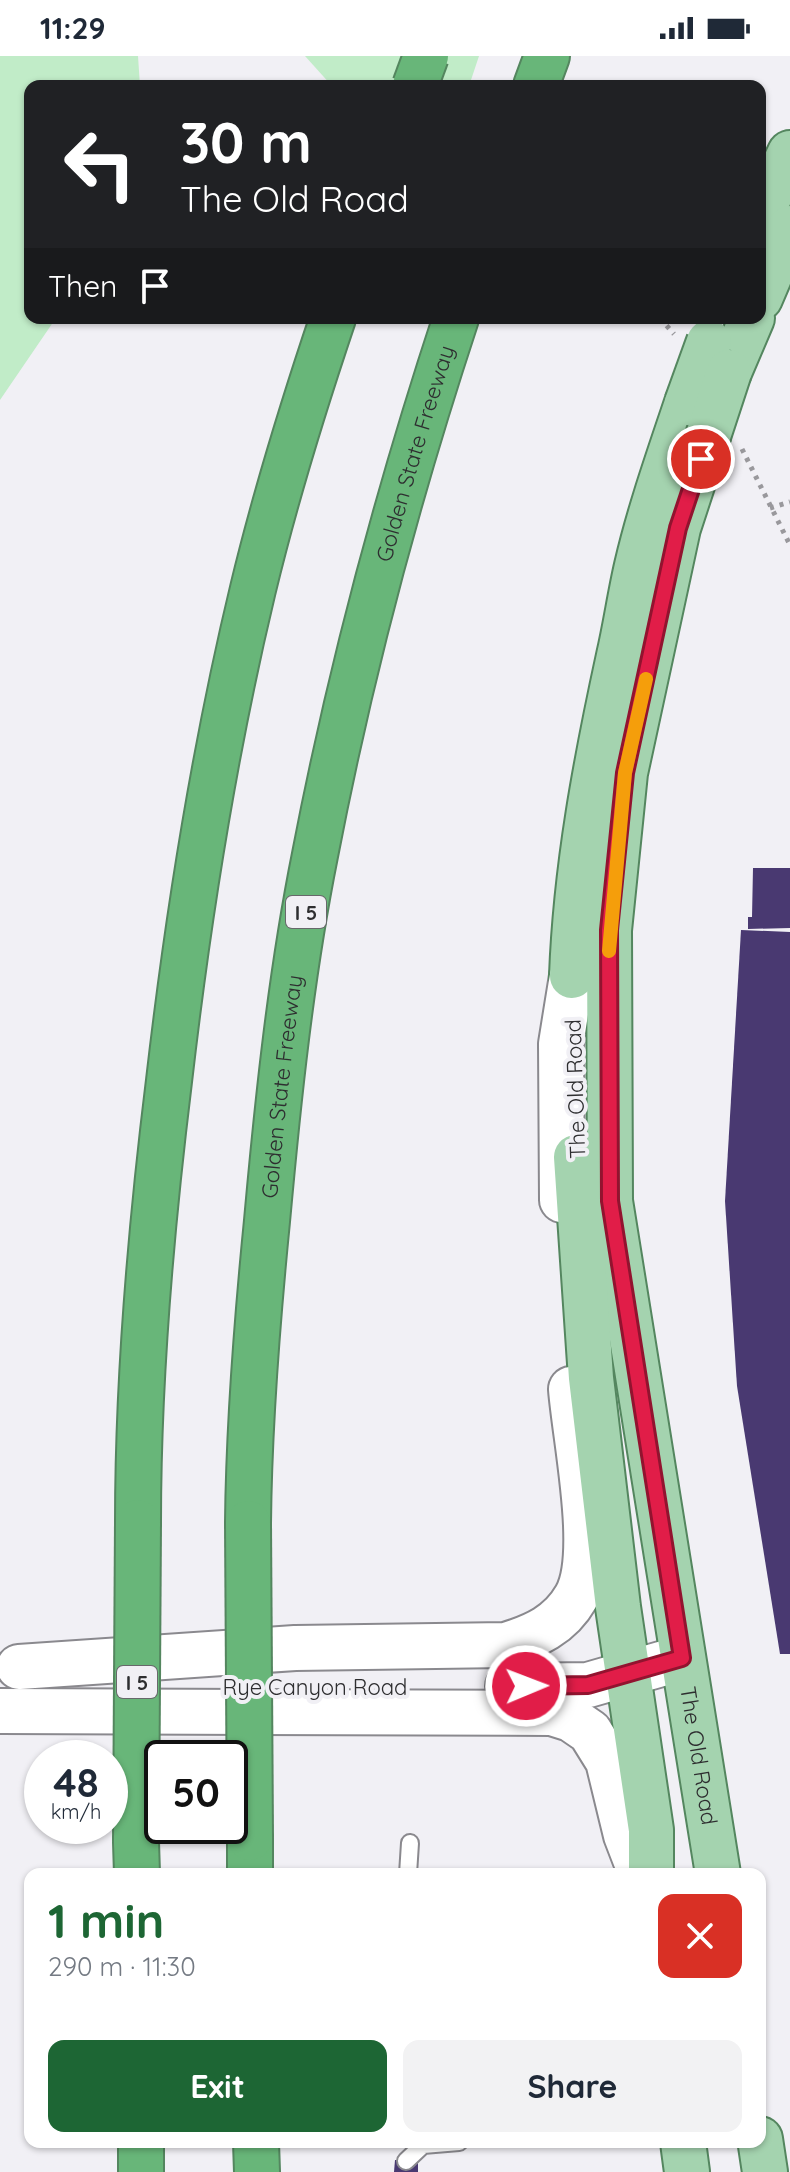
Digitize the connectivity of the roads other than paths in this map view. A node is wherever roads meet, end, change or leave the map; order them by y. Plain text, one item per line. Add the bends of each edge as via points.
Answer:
1 (426, 56) edge
2 (547, 56) edge
3 (417, 80) edge
4 (538, 80) edge
5 (790, 153) edge
6 (766, 203) edge
7 (790, 228) edge
8 (766, 284) edge
9 (331, 324) edge
10 (454, 324) edge
11 (744, 324) edge
12 (719, 344) edge
13 (698, 419) junction
14 (572, 976) junction
15 (682, 1658) junction
16 (628, 1673) junction
17 (6, 1674) edge
18 (0, 1711) edge
19 (410, 1843) dead end
20 (250, 1856) edge
21 (137, 1858) edge
22 (408, 1868) edge
23 (639, 1868) edge
24 (651, 1868) edge
25 (717, 1868) edge
26 (141, 2148) edge
27 (256, 2148) edge
28 (420, 2148) edge
29 (684, 2148) edge
30 (761, 2148) edge
31 (406, 2161) dead end
32 (141, 2172) edge
33 (257, 2172) edge
34 (687, 2172) edge
35 (765, 2172) edge

1 - 3 highway, bridge
2 - 4 highway
5 - 6 main road
7 - 8 main road
9 - 21 highway, I 5, bridge via 253,588 181,973 138,1420
10 - 20 highway, Golden State Freeway / I 5, bridge via 370,608 314,857 275,1129 249,1415
11 - 12 main road, The Old Road
12 - 13 main road, The Old Road, bridge
13 - 14 main road, The Old Road via 656,493 637,565 600,742
13 - 15 main road, The Old Road via 625,773 609,930 610,1201
14 - 16 main road, The Old Road via 576,1157 591,1378
14 - 17 main road via 561,1044 563,1281 586,1532 584,1576 561,1617 536,1636 506,1645 295,1648
15 - 16 main road, Rye Canyon Road
15 - 25 main road, The Old Road
16 - 17 main road, Rye Canyon Road via 593,1669
16 - 24 main road, The Old Road via 651,1830
18 - 23 main road via 552,1713 590,1732 608,1761
19 - 22 lane
26 - 32 highway
27 - 33 highway
28 - 31 lane
29 - 34 main road
30 - 35 main road

